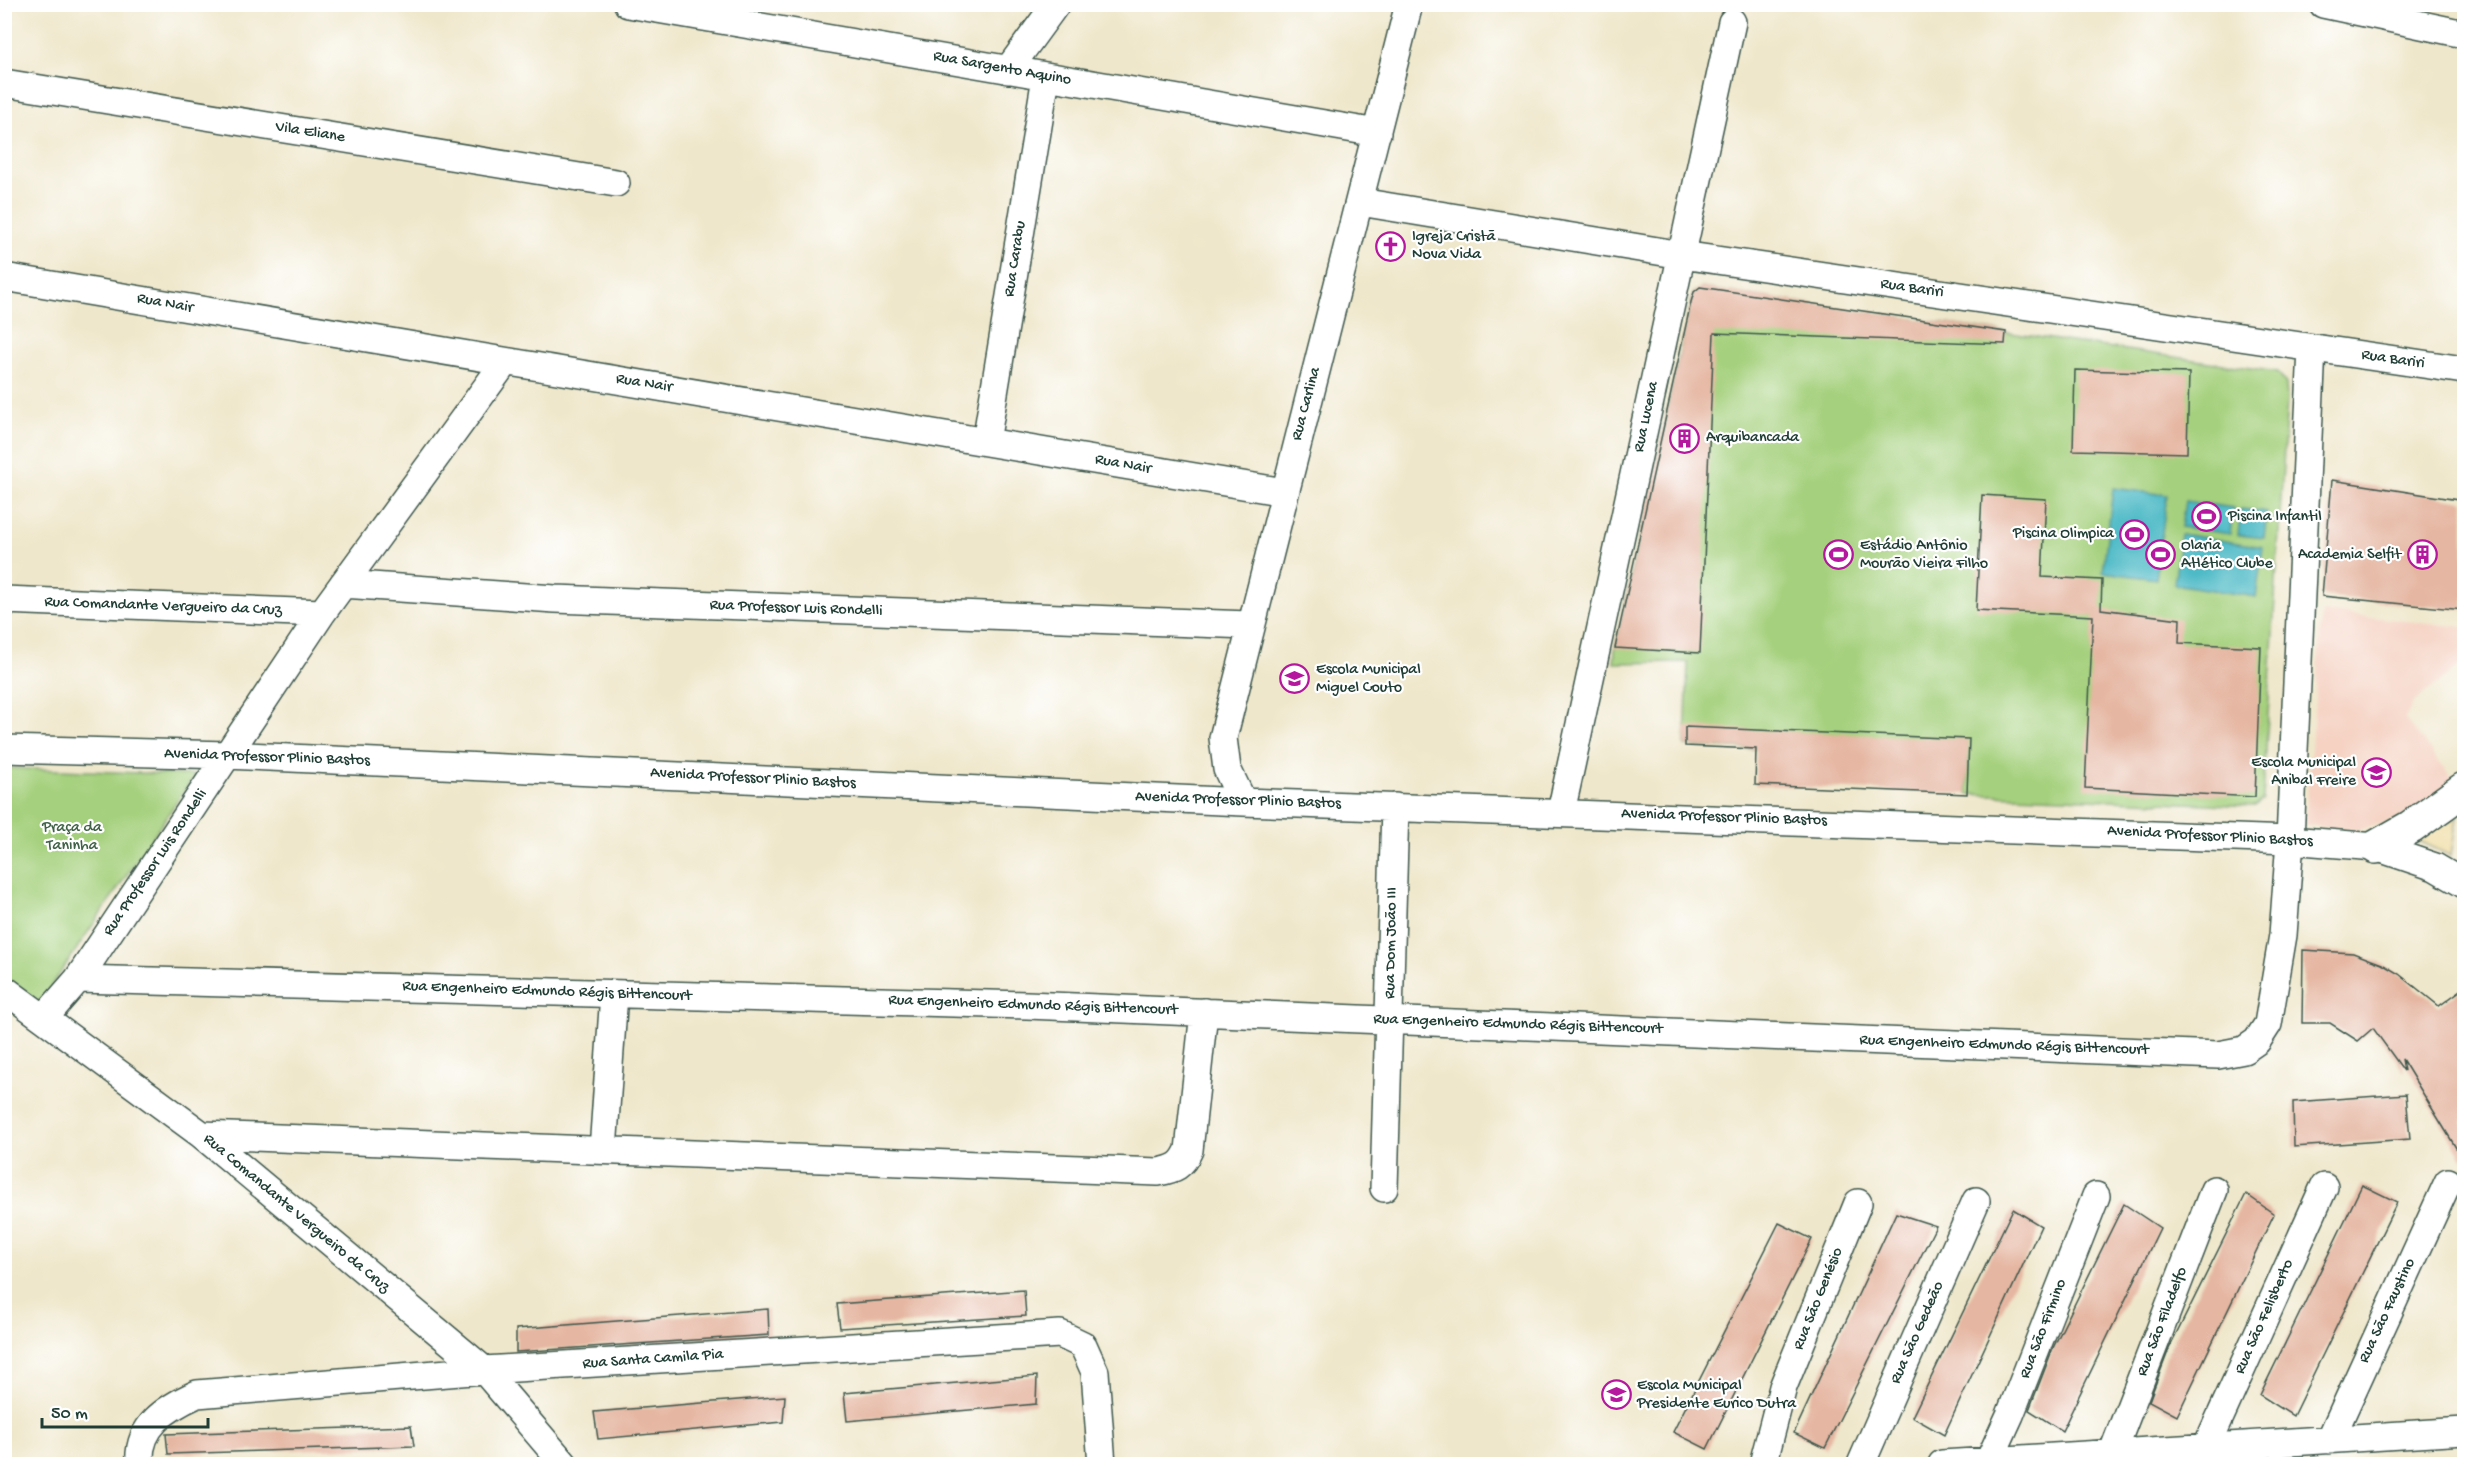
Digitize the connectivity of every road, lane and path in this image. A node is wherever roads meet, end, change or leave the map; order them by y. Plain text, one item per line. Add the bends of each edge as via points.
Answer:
1 (628, 4) edge
2 (1056, 4) edge
3 (1409, 4) edge
4 (2323, 4) edge
5 (747, 14) edge
6 (1732, 22) dead end
7 (2464, 34) edge
8 (1008, 70) junction
9 (1046, 77) junction
10 (4, 83) edge
11 (1377, 133) junction
12 (616, 183) dead end
13 (1360, 202) junction
14 (1682, 255) junction
15 (4, 277) edge
16 (2312, 348) junction
17 (505, 362) junction
18 (2464, 370) edge
19 (986, 442) junction
20 (1284, 492) junction
21 (343, 584) junction
22 (4, 600) edge
23 (322, 613) junction
24 (1249, 625) junction
25 (4, 749) edge
26 (228, 755) junction
27 (2464, 789) edge
28 (1243, 802) junction
29 (1395, 807) junction
30 (1561, 812) junction
31 (2290, 840) junction
32 (2376, 847) junction
33 (2464, 884) edge
34 (78, 979) junction
35 (4, 989) edge
36 (614, 994) junction
37 (1204, 1012) junction
38 (44, 1018) junction
39 (1390, 1020) junction
40 (202, 1135) junction
41 (603, 1150) junction
42 (2448, 1182) dead end
43 (2324, 1186) dead end
44 (1384, 1188) dead end
45 (2214, 1190) dead end
46 (2096, 1196) dead end
47 (1976, 1201) dead end
48 (1858, 1203) dead end
49 (484, 1370) junction
50 (2464, 1431) edge
51 (2330, 1440) junction
52 (2206, 1448) junction
53 (2285, 1454) edge
54 (2113, 1459) edge
55 (1989, 1461) junction
56 (140, 1464) edge
57 (564, 1464) edge
58 (1102, 1464) edge
59 (1763, 1464) edge
60 (1861, 1464) edge
61 (1942, 1464) edge

1 - 5 street, Rua Sargento Aquino
2 - 8 street
3 - 11 street, Rua Carlina
4 - 7 street
5 - 8 street, Rua Sargento Aquino
6 - 14 street, Rua Lucena
8 - 9 street, Rua Sargento Aquino
9 - 11 street, Rua Sargento Aquino
9 - 19 street, Rua Carabu
10 - 12 street, Vila Eliane
11 - 13 street, Rua Carlina
13 - 14 street, Rua Bariri
13 - 20 street, Rua Carlina
14 - 16 street, Rua Bariri
14 - 30 street, Rua Lucena
15 - 17 street, Rua Nair
16 - 18 street, Rua Bariri
16 - 31 street, Rua Engenheiro Edmundo Régis Bittencourt
17 - 19 street, Rua Nair
17 - 21 street, Rua Professor Luis Rondelli
19 - 20 street, Rua Nair
20 - 24 street, Rua Carlina
21 - 23 street, Rua Professor Luis Rondelli
21 - 24 street, Rua Professor Luis Rondelli via 555,599
22 - 23 street, Rua Comandante Vergueiro da Cruz
23 - 26 street, Rua Professor Luis Rondelli
24 - 28 street, Rua Carlina via 1222,738 1227,769
25 - 26 street, Avenida Professor Plinio Bastos
26 - 28 street, Avenida Professor Plinio Bastos
26 - 34 street, Rua Professor Luis Rondelli
27 - 32 main road
28 - 29 street, Avenida Professor Plinio Bastos
29 - 30 street, Avenida Professor Plinio Bastos
29 - 39 street, Rua Dom João III
30 - 31 street, Avenida Professor Plinio Bastos
31 - 32 street, Avenida Professor Plinio Bastos
31 - 39 street, Rua Engenheiro Edmundo Régis Bittencourt via 2283,935 2268,1024 2257,1041 2244,1050 2218,1055
32 - 33 street, Avenida Professor Plinio Bastos via 2435,867
34 - 36 street, Rua Engenheiro Edmundo Régis Bittencourt
34 - 38 street, Rua Professor Luis Rondelli
35 - 38 street, Rua Comandante Vergueiro da Cruz
36 - 37 street, Rua Engenheiro Edmundo Régis Bittencourt
36 - 41 street
37 - 39 street, Rua Engenheiro Edmundo Régis Bittencourt
37 - 41 street via 1189,1150 1184,1162 1174,1170
38 - 40 street, Rua Comandante Vergueiro da Cruz
39 - 44 street, Rua Dom João III
40 - 41 street
40 - 49 street, Rua Comandante Vergueiro da Cruz
42 - 51 street, Rua São Faustino
43 - 52 street, Rua São Felisberto
45 - 54 street, Rua São Filadelfo
46 - 55 street, Rua São Firmino
47 - 60 street, Rua São Gedeão
48 - 59 street, Rua São Genésio via 1783,1388
49 - 56 street, Rua Santa Camila Pia via 197,1394 169,1406 154,1420 139,1452
49 - 57 street, Rua Comandante Vergueiro da Cruz
49 - 58 street, Rua Santa Camila Pia via 1060,1334 1083,1345 1095,1372
50 - 51 street
51 - 53 street
52 - 53 street
52 - 54 street
54 - 55 street
55 - 61 street

